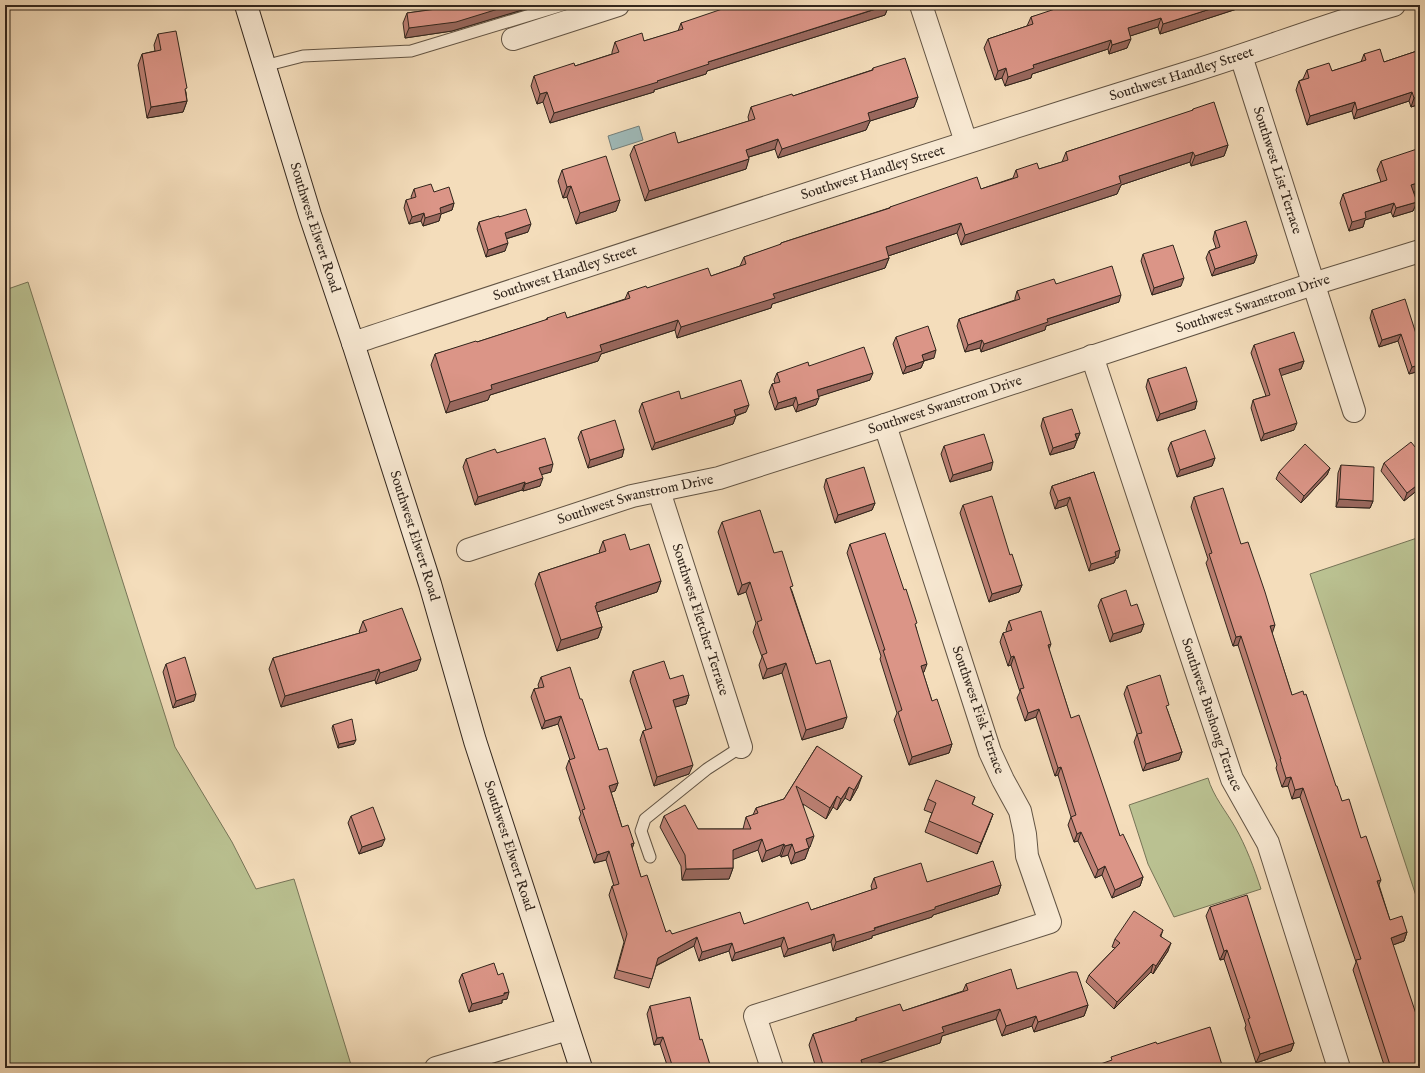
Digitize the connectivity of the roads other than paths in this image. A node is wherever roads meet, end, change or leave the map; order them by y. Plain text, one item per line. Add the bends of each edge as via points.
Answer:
1 (246, 5) edge
2 (562, 5) edge
3 (618, 5) edge
4 (921, 5) edge
5 (1394, 5) edge
6 (1370, 8) edge
7 (513, 39) dead end
8 (1240, 56) junction
9 (264, 66) junction
10 (966, 142) junction
11 (1420, 251) edge
12 (1313, 284) junction
13 (353, 342) junction
14 (1092, 356) junction
15 (1354, 411) dead end
16 (885, 425) junction
17 (659, 491) junction
18 (468, 550) dead end
19 (741, 747) joint
20 (650, 857) dead end
21 (568, 1029) junction
22 (436, 1068) edge
23 (581, 1068) edge
24 (772, 1068) edge
25 (1339, 1068) edge

1 - 9 street, Southwest Elwert Road
2 - 9 lane via 411,51 303,56
3 - 7 street
4 - 10 street
5 - 6 street, Southwest Handley Street
6 - 8 street, Southwest Handley Street
8 - 10 street, Southwest Handley Street
8 - 12 street, Southwest List Terrace
9 - 13 street, Southwest Elwert Road
10 - 13 street, Southwest Handley Street
11 - 12 street, Southwest Swanstrom Drive
12 - 14 street, Southwest Swanstrom Drive
12 - 15 street, Southwest List Terrace
13 - 21 street, Southwest Elwert Road via 430,584 475,742
14 - 16 street, Southwest Swanstrom Drive
14 - 25 street, Southwest Bushong Terrace via 1232,779 1268,843
16 - 17 street, Southwest Swanstrom Drive via 719,478
16 - 24 street, Southwest Fisk Terrace via 990,752 1020,811 1028,856 1050,922 755,1016
17 - 18 street, Southwest Swanstrom Drive via 632,496
17 - 19 street, Southwest Fletcher Terrace
19 - 20 lane via 707,769 645,819 641,831
21 - 22 street
21 - 23 street, Southwest Elwert Road

